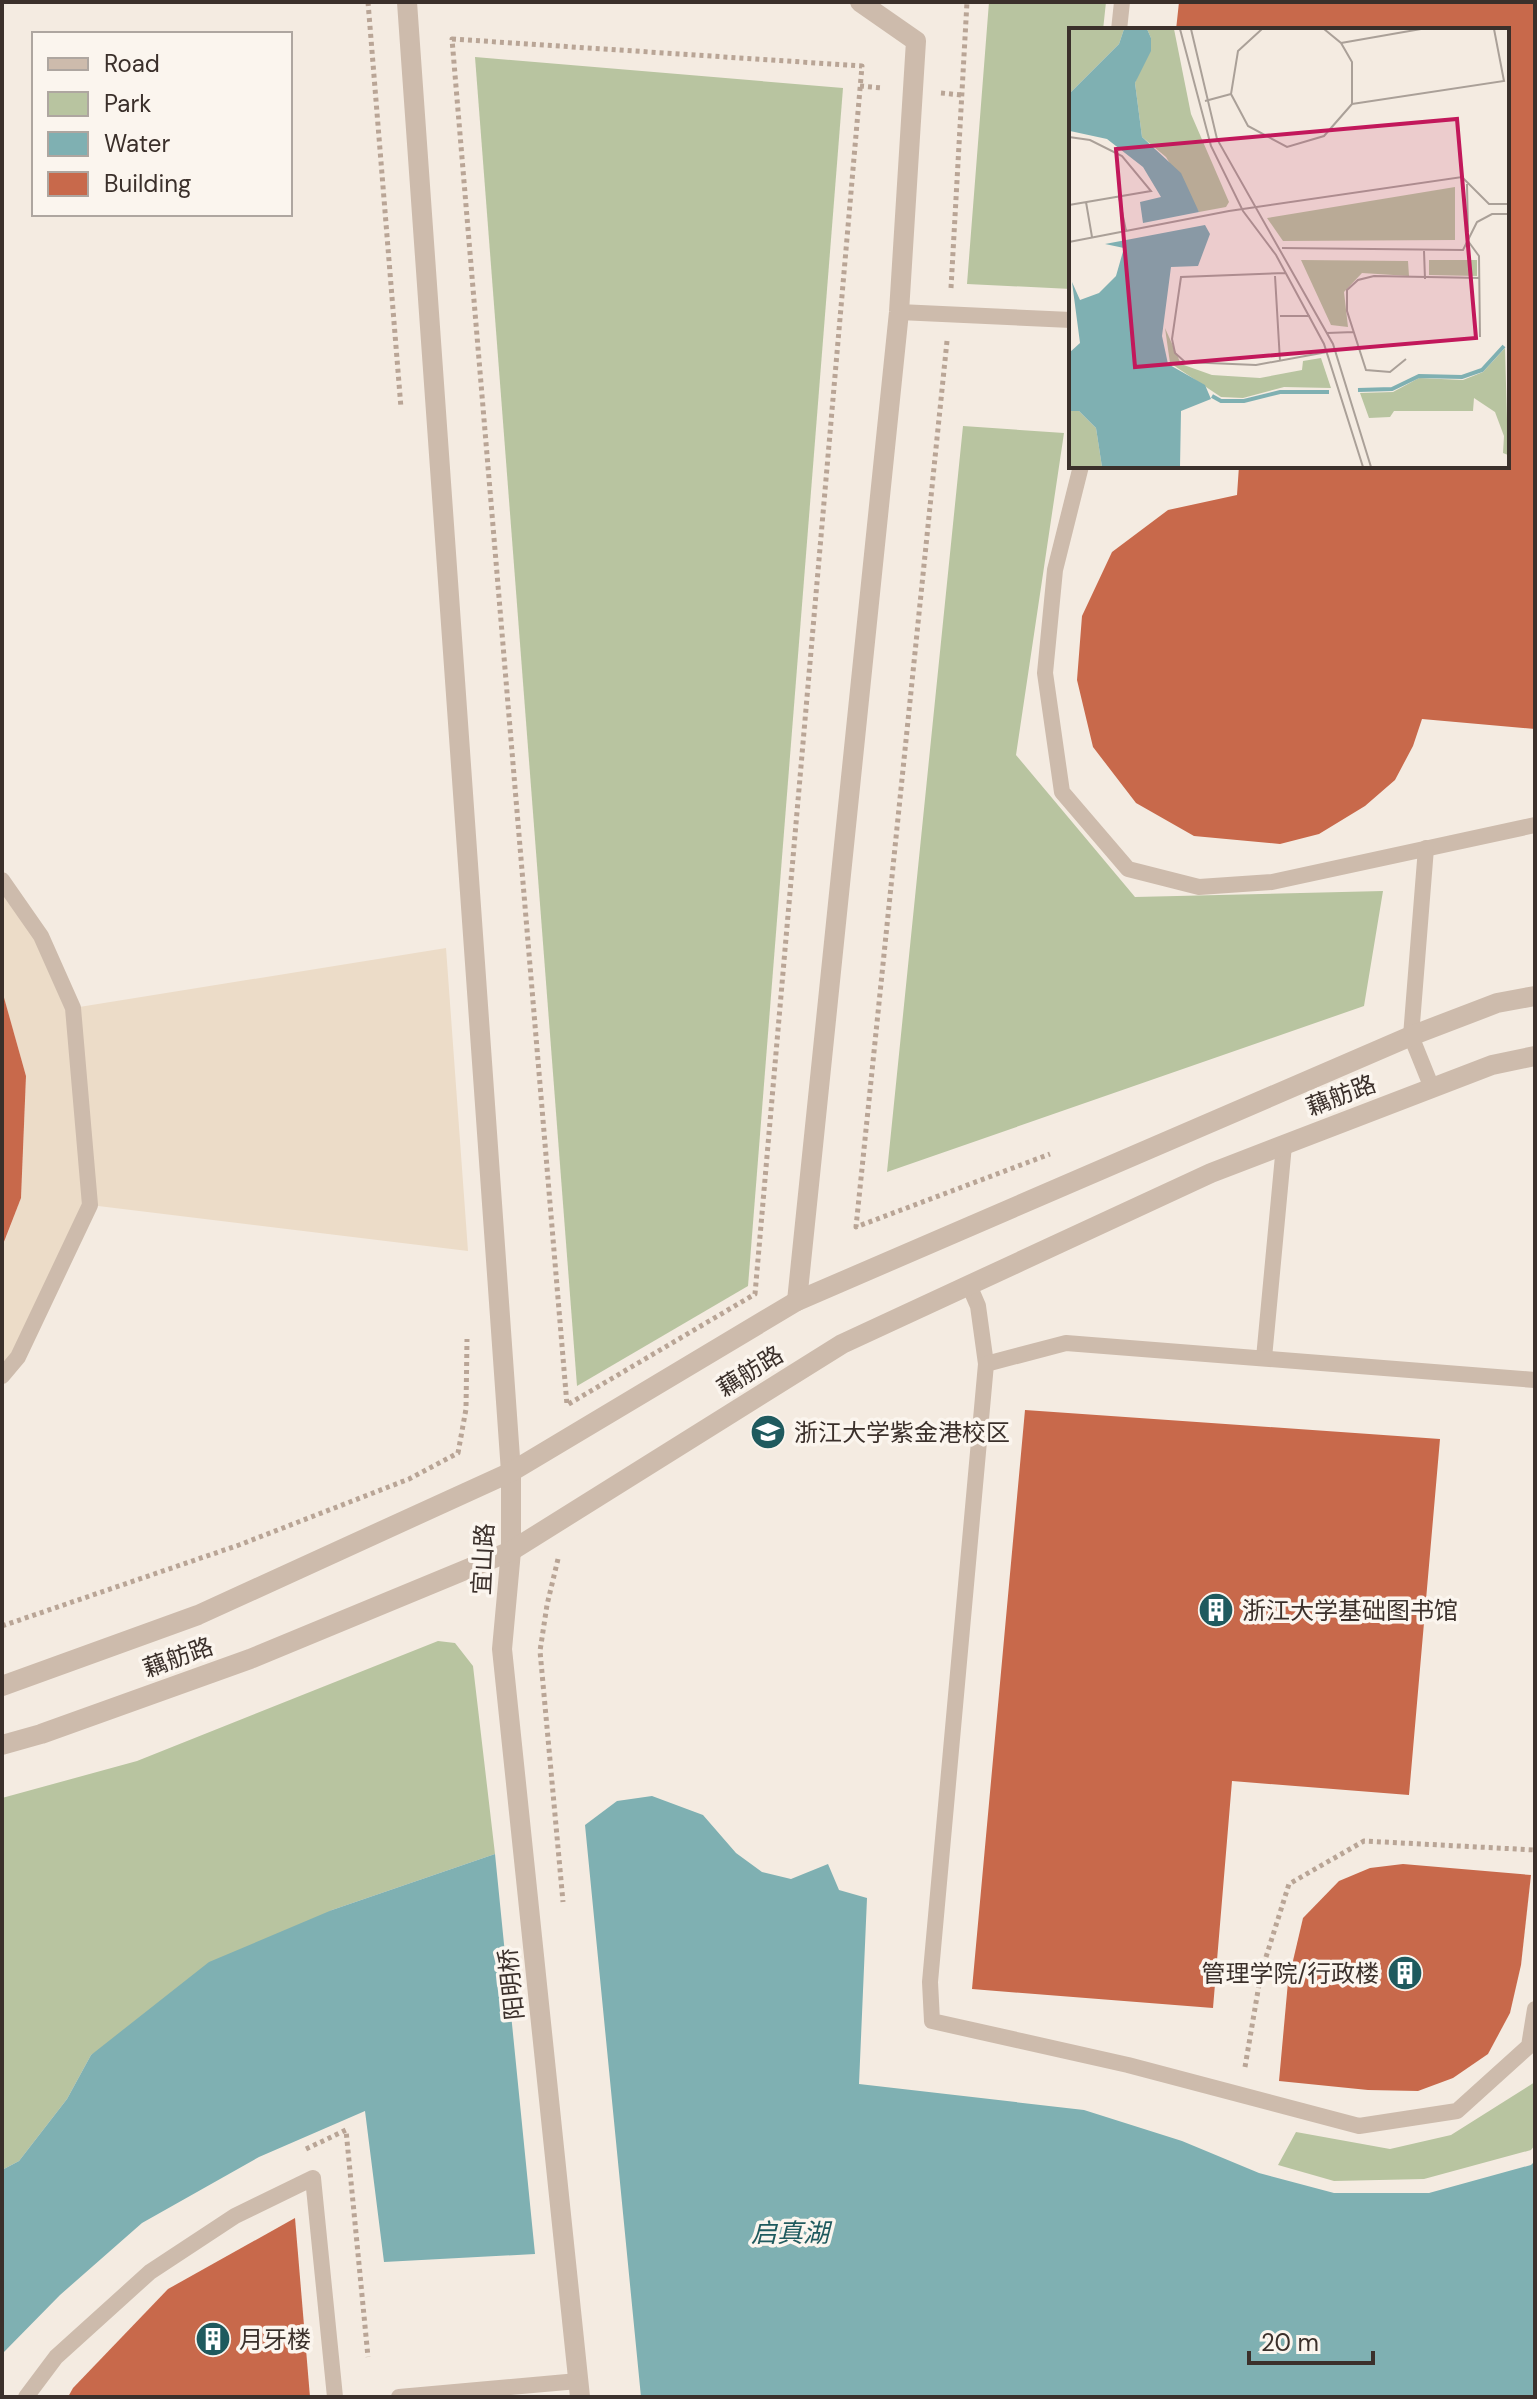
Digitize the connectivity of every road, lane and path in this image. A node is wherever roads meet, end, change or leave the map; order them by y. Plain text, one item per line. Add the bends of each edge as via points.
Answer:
1 (368, 2) edge
2 (407, 2) edge
3 (860, 2) edge
4 (967, 2) edge
5 (1122, 2) edge
6 (1119, 28) edge
7 (899, 312) junction
8 (950, 315) junction
9 (1069, 320) edge
10 (401, 412) dead end
11 (1080, 468) edge
12 (1535, 825) edge
13 (1426, 848) junction
14 (2, 880) edge
15 (1535, 996) edge
16 (1411, 1036) junction
17 (1535, 1056) edge
18 (1432, 1088) junction
19 (1284, 1145) junction
20 (856, 1227) dead end
21 (969, 1285) junction
22 (797, 1301) junction
23 (467, 1330) dead end
24 (1264, 1358) junction
25 (986, 1364) junction
26 (2, 1376) edge
27 (1535, 1380) edge
28 (567, 1405) joint
29 (511, 1472) junction
30 (511, 1551) junction
31 (2, 1626) edge
32 (502, 1649) joint
33 (2, 1686) edge
34 (2, 1745) edge
35 (1535, 1850) edge
36 (1535, 2009) edge
37 (1240, 2095) junction
38 (579, 2389) edge
39 (26, 2397) edge
40 (335, 2397) edge
41 (399, 2397) edge

1 - 10 path
2 - 29 street, 宜山路
3 - 7 street via 916,41
4 - 8 path
5 - 6 lane
7 - 8 lane
7 - 22 street
8 - 9 lane
8 - 20 path
11 - 13 lane via 1055,570 1045,673 1062,792 1128,869 1199,887 1272,882
12 - 13 lane
13 - 16 lane
14 - 26 lane via 41,936 73,1008 90,1205 18,1357
15 - 16 street, 藕舫路 via 1497,1003
16 - 18 lane
16 - 22 street, 藕舫路
17 - 18 street, 藕舫路 via 1492,1065
18 - 19 street, 藕舫路
19 - 21 street, 藕舫路 via 1211,1173
19 - 24 lane
21 - 25 lane via 978,1306
21 - 30 street, 藕舫路 via 842,1344
22 - 29 street, 藕舫路
23 - 31 path via 466,1409 458,1453 409,1479 239,1545
24 - 25 lane via 1066,1343
24 - 27 lane
25 - 37 lane via 930,1982 932,2021
28 - 28 path via 755,1294 862,66 452,39
29 - 30 street, 宜山路
29 - 33 street, 藕舫路 via 198,1615
30 - 32 street, 宜山路
30 - 34 street, 藕舫路 via 250,1659
32 - 38 street, 阳明桥
35 - 37 path via 1364,1841 1289,1884 1261,1973
36 - 37 lane via 1529,2046 1457,2111 1359,2126
38 - 41 lane
39 - 40 lane via 56,2357 150,2272 235,2216 313,2178

